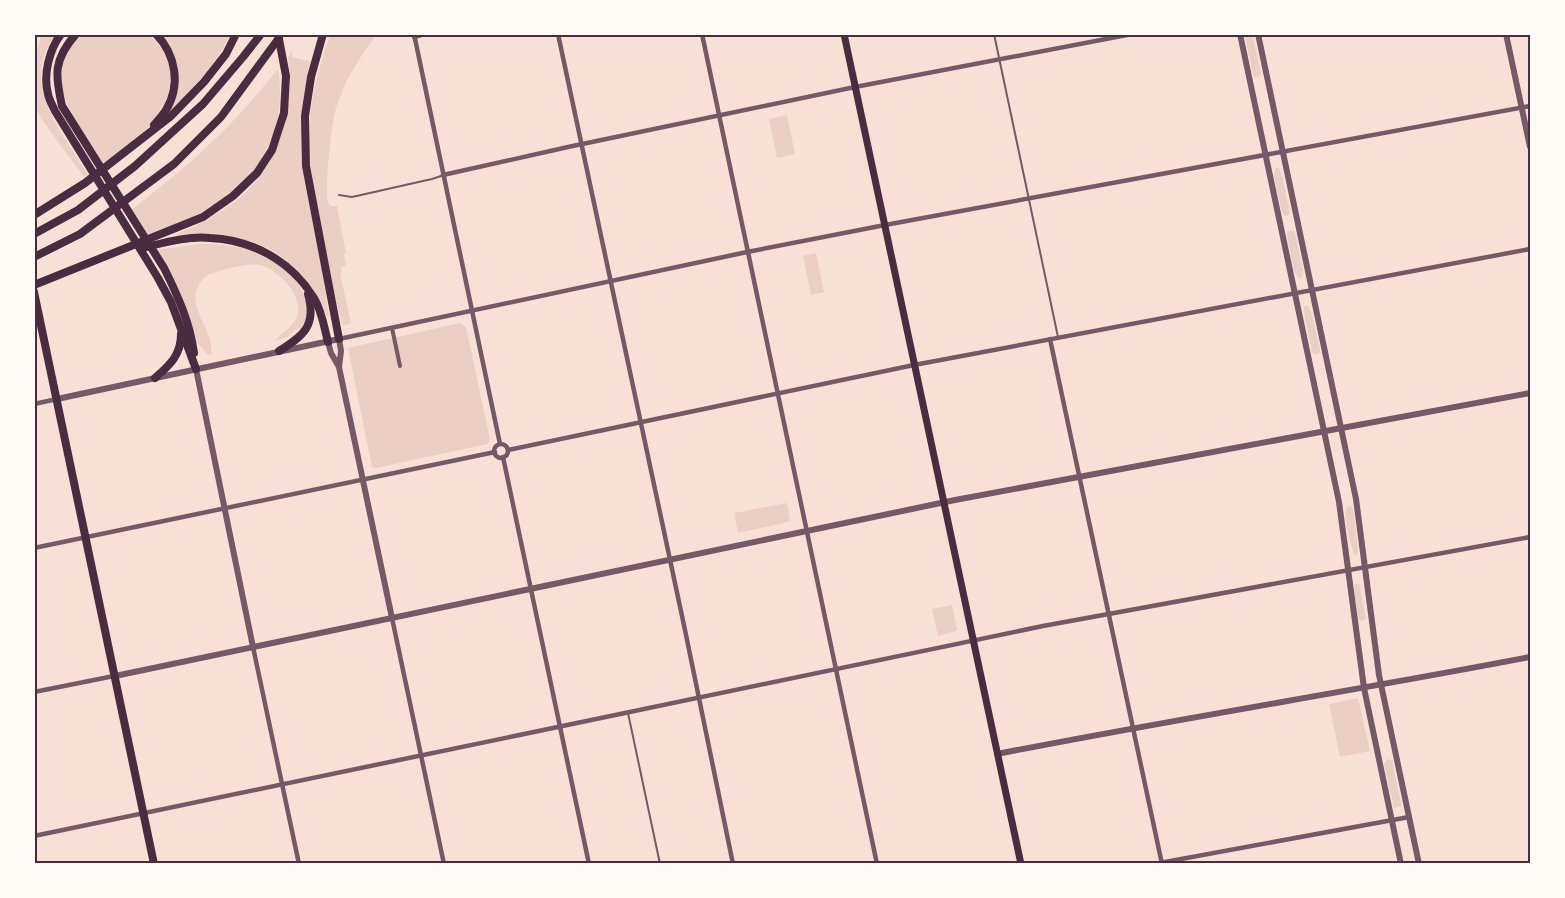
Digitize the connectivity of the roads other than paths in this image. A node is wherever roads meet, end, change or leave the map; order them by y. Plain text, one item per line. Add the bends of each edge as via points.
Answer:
1 (61, 34) edge
2 (76, 34) edge
3 (156, 34) edge
4 (236, 34) edge
5 (261, 34) edge
6 (280, 34) edge
7 (323, 34) edge
8 (425, 34) edge
9 (558, 34) edge
10 (702, 34) edge
11 (844, 34) edge
12 (994, 34) edge
13 (1132, 34) edge
14 (1240, 34) edge
15 (1258, 34) edge
16 (1506, 34) edge
17 (414, 36) edge
18 (999, 60) junction
19 (855, 87) junction
20 (1530, 106) edge
21 (1522, 107) junction
22 (719, 116) junction
23 (146, 136) junction
24 (581, 144) junction
25 (1530, 147) edge
26 (1283, 151) junction
27 (1265, 155) junction
28 (443, 175) junction
29 (339, 195) dead end
30 (1029, 198) junction
31 (34, 215) edge
32 (885, 225) junction
33 (34, 234) edge
34 (1530, 249) edge
35 (747, 252) junction
36 (108, 256) junction
37 (34, 257) edge
38 (610, 282) junction
39 (34, 285) edge
40 (306, 288) junction
41 (1312, 290) junction
42 (34, 292) edge
43 (1296, 293) junction
44 (472, 312) junction
45 (181, 327) junction
46 (392, 328) junction
47 (1058, 337) junction
48 (339, 339) junction
49 (1050, 339) junction
50 (328, 342) junction
51 (279, 351) junction
52 (914, 365) junction
53 (400, 366) dead end
54 (339, 367) junction
55 (196, 369) junction
56 (154, 378) junction
57 (777, 393) junction
58 (1530, 393) edge
59 (57, 399) junction
60 (34, 404) edge
61 (640, 422) junction
62 (1341, 428) junction
63 (1325, 431) junction
64 (500, 444) junction
65 (508, 450) junction
66 (495, 452) junction
67 (503, 457) junction
68 (1080, 478) junction
69 (363, 479) junction
70 (944, 503) junction
71 (225, 508) junction
72 (806, 531) junction
73 (86, 537) junction
74 (1530, 537) edge
75 (34, 548) edge
76 (669, 560) junction
77 (1365, 567) junction
78 (1348, 569) junction
79 (530, 589) junction
80 (1109, 613) junction
81 (392, 618) junction
82 (973, 640) junction
83 (253, 647) junction
84 (1530, 657) edge
85 (835, 669) junction
86 (115, 676) junction
87 (1381, 684) junction
88 (1364, 688) junction
89 (34, 692) edge
90 (698, 697) junction
91 (628, 713) junction
92 (561, 727) junction
93 (1133, 728) junction
94 (997, 754) junction
95 (420, 756) junction
96 (283, 784) junction
97 (144, 814) junction
98 (1409, 817) junction
99 (1392, 820) junction
100 (34, 836) edge
101 (1162, 863) edge
102 (154, 864) edge
103 (299, 864) edge
104 (444, 864) edge
105 (589, 864) edge
106 (660, 864) edge
107 (733, 864) edge
108 (877, 864) edge
109 (1021, 864) edge
110 (1154, 864) edge
111 (1401, 864) edge
112 (1419, 864) edge

1 - 45 highway via 49,58 47,74 48,93 55,111 158,278
2 - 55 highway via 65,46 57,66 62,106 165,268 189,326
3 - 23 highway via 171,56 173,92 166,110
4 - 23 highway via 204,82
5 - 33 highway via 203,104 135,166 78,210
6 - 36 highway via 286,76 284,113 272,150 257,173 203,217
6 - 37 highway via 221,117 174,164 80,234
7 - 48 highway via 305,116 306,166
8 - 17 street
9 - 24 street
10 - 22 street
11 - 19 main road
12 - 18 lane
13 - 18 street
14 - 27 street
15 - 26 street
16 - 21 street
17 - 28 street
18 - 19 street
18 - 30 lane
19 - 22 street
19 - 32 main road
20 - 21 street
21 - 25 street
21 - 26 street
22 - 24 street
22 - 35 street
23 - 31 highway via 85,183
24 - 28 street
24 - 38 street
26 - 27 street
26 - 41 street
27 - 30 street
27 - 43 street
28 - 29 lane via 352,196
28 - 44 street
30 - 32 street
30 - 47 lane
32 - 35 street
32 - 52 main road
34 - 41 street
35 - 38 street
35 - 57 street
36 - 39 highway
36 - 40 highway via 173,240 209,237 242,242 269,253 291,269
38 - 44 street
38 - 61 street
40 - 50 highway via 320,312
40 - 51 highway via 311,308 306,330
41 - 43 street
41 - 62 street
42 - 59 main road
43 - 47 street
43 - 63 street
44 - 46 street
44 - 64 street
45 - 55 highway
45 - 56 highway via 181,344 175,358
46 - 48 street
46 - 53 street
47 - 49 street
48 - 50 street
48 - 54 street
49 - 52 street
49 - 68 street
50 - 51 street
50 - 54 street
51 - 55 street
52 - 57 street
52 - 70 main road
54 - 69 street
55 - 56 street
55 - 71 street
56 - 59 street
57 - 61 street
57 - 72 street
58 - 62 street
59 - 60 street
59 - 73 main road
61 - 65 street
61 - 76 street
62 - 63 street
62 - 77 street
63 - 68 street
63 - 78 street
64 - 65 street
64 - 66 street
65 - 67 street
66 - 67 street
66 - 69 street
67 - 79 street
68 - 70 street
68 - 80 street
69 - 71 street
69 - 81 street
70 - 72 street
70 - 82 main road
71 - 73 street
71 - 83 street
72 - 76 street
72 - 85 street
73 - 75 street
73 - 86 main road
74 - 77 street
76 - 79 street
76 - 90 street
77 - 78 street
77 - 87 street
78 - 80 street
78 - 88 street
79 - 81 street
79 - 92 street
80 - 82 street
80 - 93 street
81 - 83 street
81 - 95 street
82 - 85 street
82 - 94 main road
83 - 86 street
83 - 96 street
84 - 87 street
85 - 90 street
85 - 108 street
86 - 89 street
86 - 97 main road
87 - 88 street
87 - 98 street
88 - 93 street
88 - 99 street
90 - 91 street
90 - 107 street
91 - 92 street
91 - 106 lane
92 - 95 street
92 - 105 street
93 - 94 street
93 - 101 street
94 - 109 main road
95 - 96 street
95 - 104 street
96 - 97 street
96 - 103 street
97 - 100 street
97 - 102 main road
98 - 99 street
98 - 112 street
99 - 101 street
99 - 111 street
101 - 110 street

